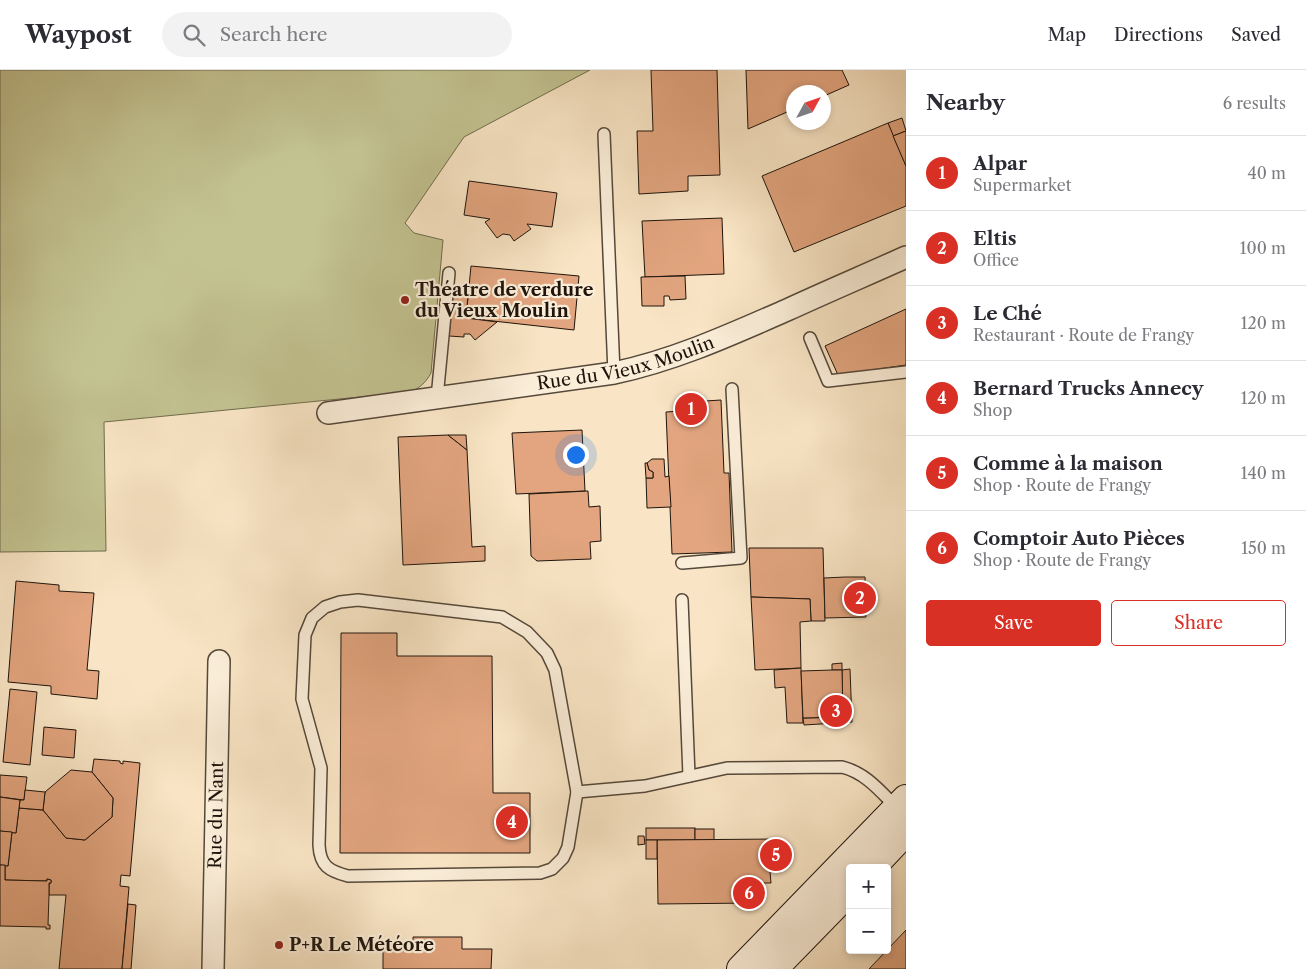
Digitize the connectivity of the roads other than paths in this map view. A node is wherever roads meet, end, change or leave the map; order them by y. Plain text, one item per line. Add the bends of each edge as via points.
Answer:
1 (604, 134) dead end
2 (906, 257) edge
3 (450, 273) dead end
4 (810, 338) dead end
5 (906, 372) edge
6 (614, 373) junction
7 (732, 389) dead end
8 (437, 398) junction
9 (328, 413) dead end
10 (682, 563) dead end
11 (682, 600) dead end
12 (219, 661) dead end
13 (689, 776) junction
14 (577, 792) junction
15 (904, 814) edge
16 (873, 864) edge
17 (846, 894) edge
18 (214, 969) edge
19 (741, 969) edge
20 (773, 969) edge

1 - 6 lane
2 - 6 street, Rue du Vieux Moulin via 692,351
3 - 8 lane
4 - 5 lane via 828,382
6 - 8 street, Rue du Vieux Moulin
7 - 10 lane via 741,558
8 - 9 street, Rue du Vieux Moulin
11 - 13 lane
12 - 18 street, Rue du Nant
13 - 14 lane via 645,786
13 - 15 lane via 727,768 842,767 866,777
14 - 14 lane via 555,670 547,653 527,632 502,617 358,600 325,607 312,618 305,635 302,700 321,768 319,857 326,867 348,876 540,873 552,869 563,858 568,847
15 - 16 main road
15 - 19 main road
17 - 20 main road

